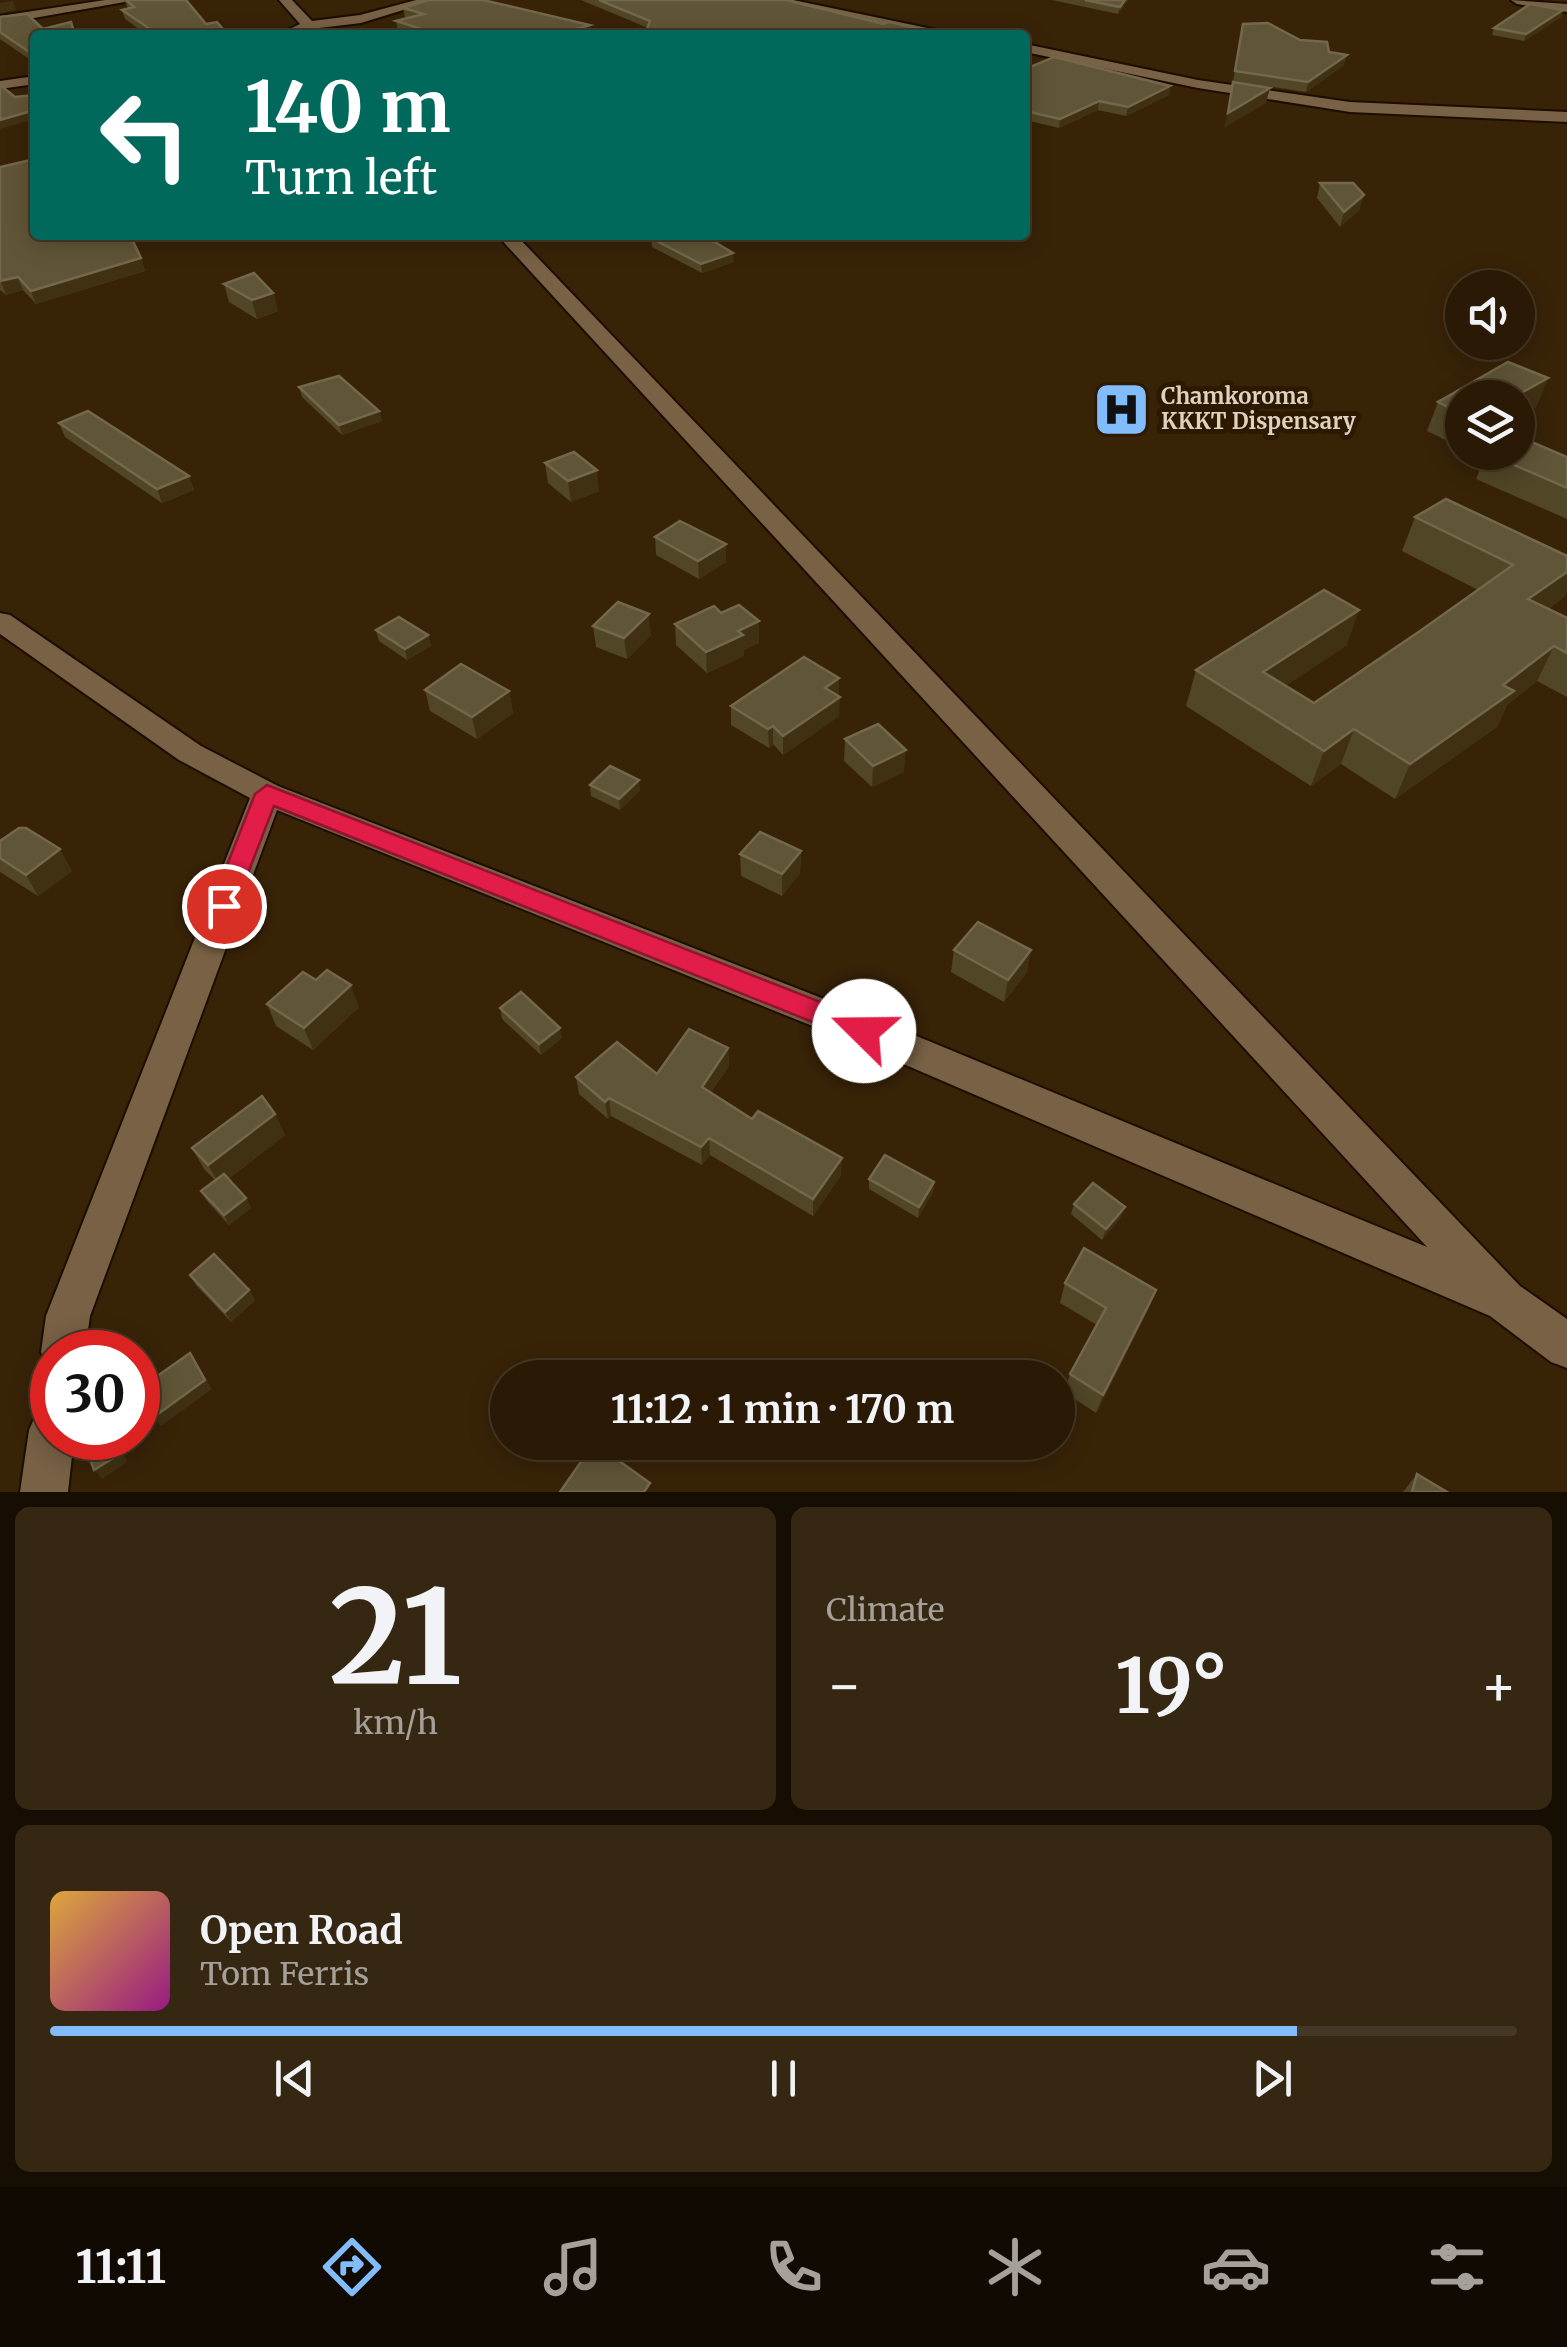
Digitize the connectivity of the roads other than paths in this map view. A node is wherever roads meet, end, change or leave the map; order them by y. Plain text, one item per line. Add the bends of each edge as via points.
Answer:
1 (130, 0) edge
2 (286, 0) edge
3 (430, 0) edge
4 (773, 0) edge
5 (1517, 0) edge
6 (1567, 8) edge
7 (0, 20) edge
8 (314, 30) edge
9 (928, 30) edge
10 (1030, 49) edge
11 (30, 81) edge
12 (0, 85) edge
13 (1567, 117) edge
14 (511, 240) edge
15 (0, 621) edge
16 (267, 794) junction
17 (1505, 1301) junction
18 (66, 1330) edge
19 (1567, 1346) edge
20 (48, 1460) edge
21 (44, 1492) edge

1 - 7 street
2 - 8 street
3 - 8 street
4 - 9 street
5 - 6 street
10 - 13 street via 1350,107
11 - 12 street
14 - 17 street
15 - 16 street via 190,753
16 - 17 street via 864,1031
16 - 18 street
17 - 19 street
20 - 21 street

